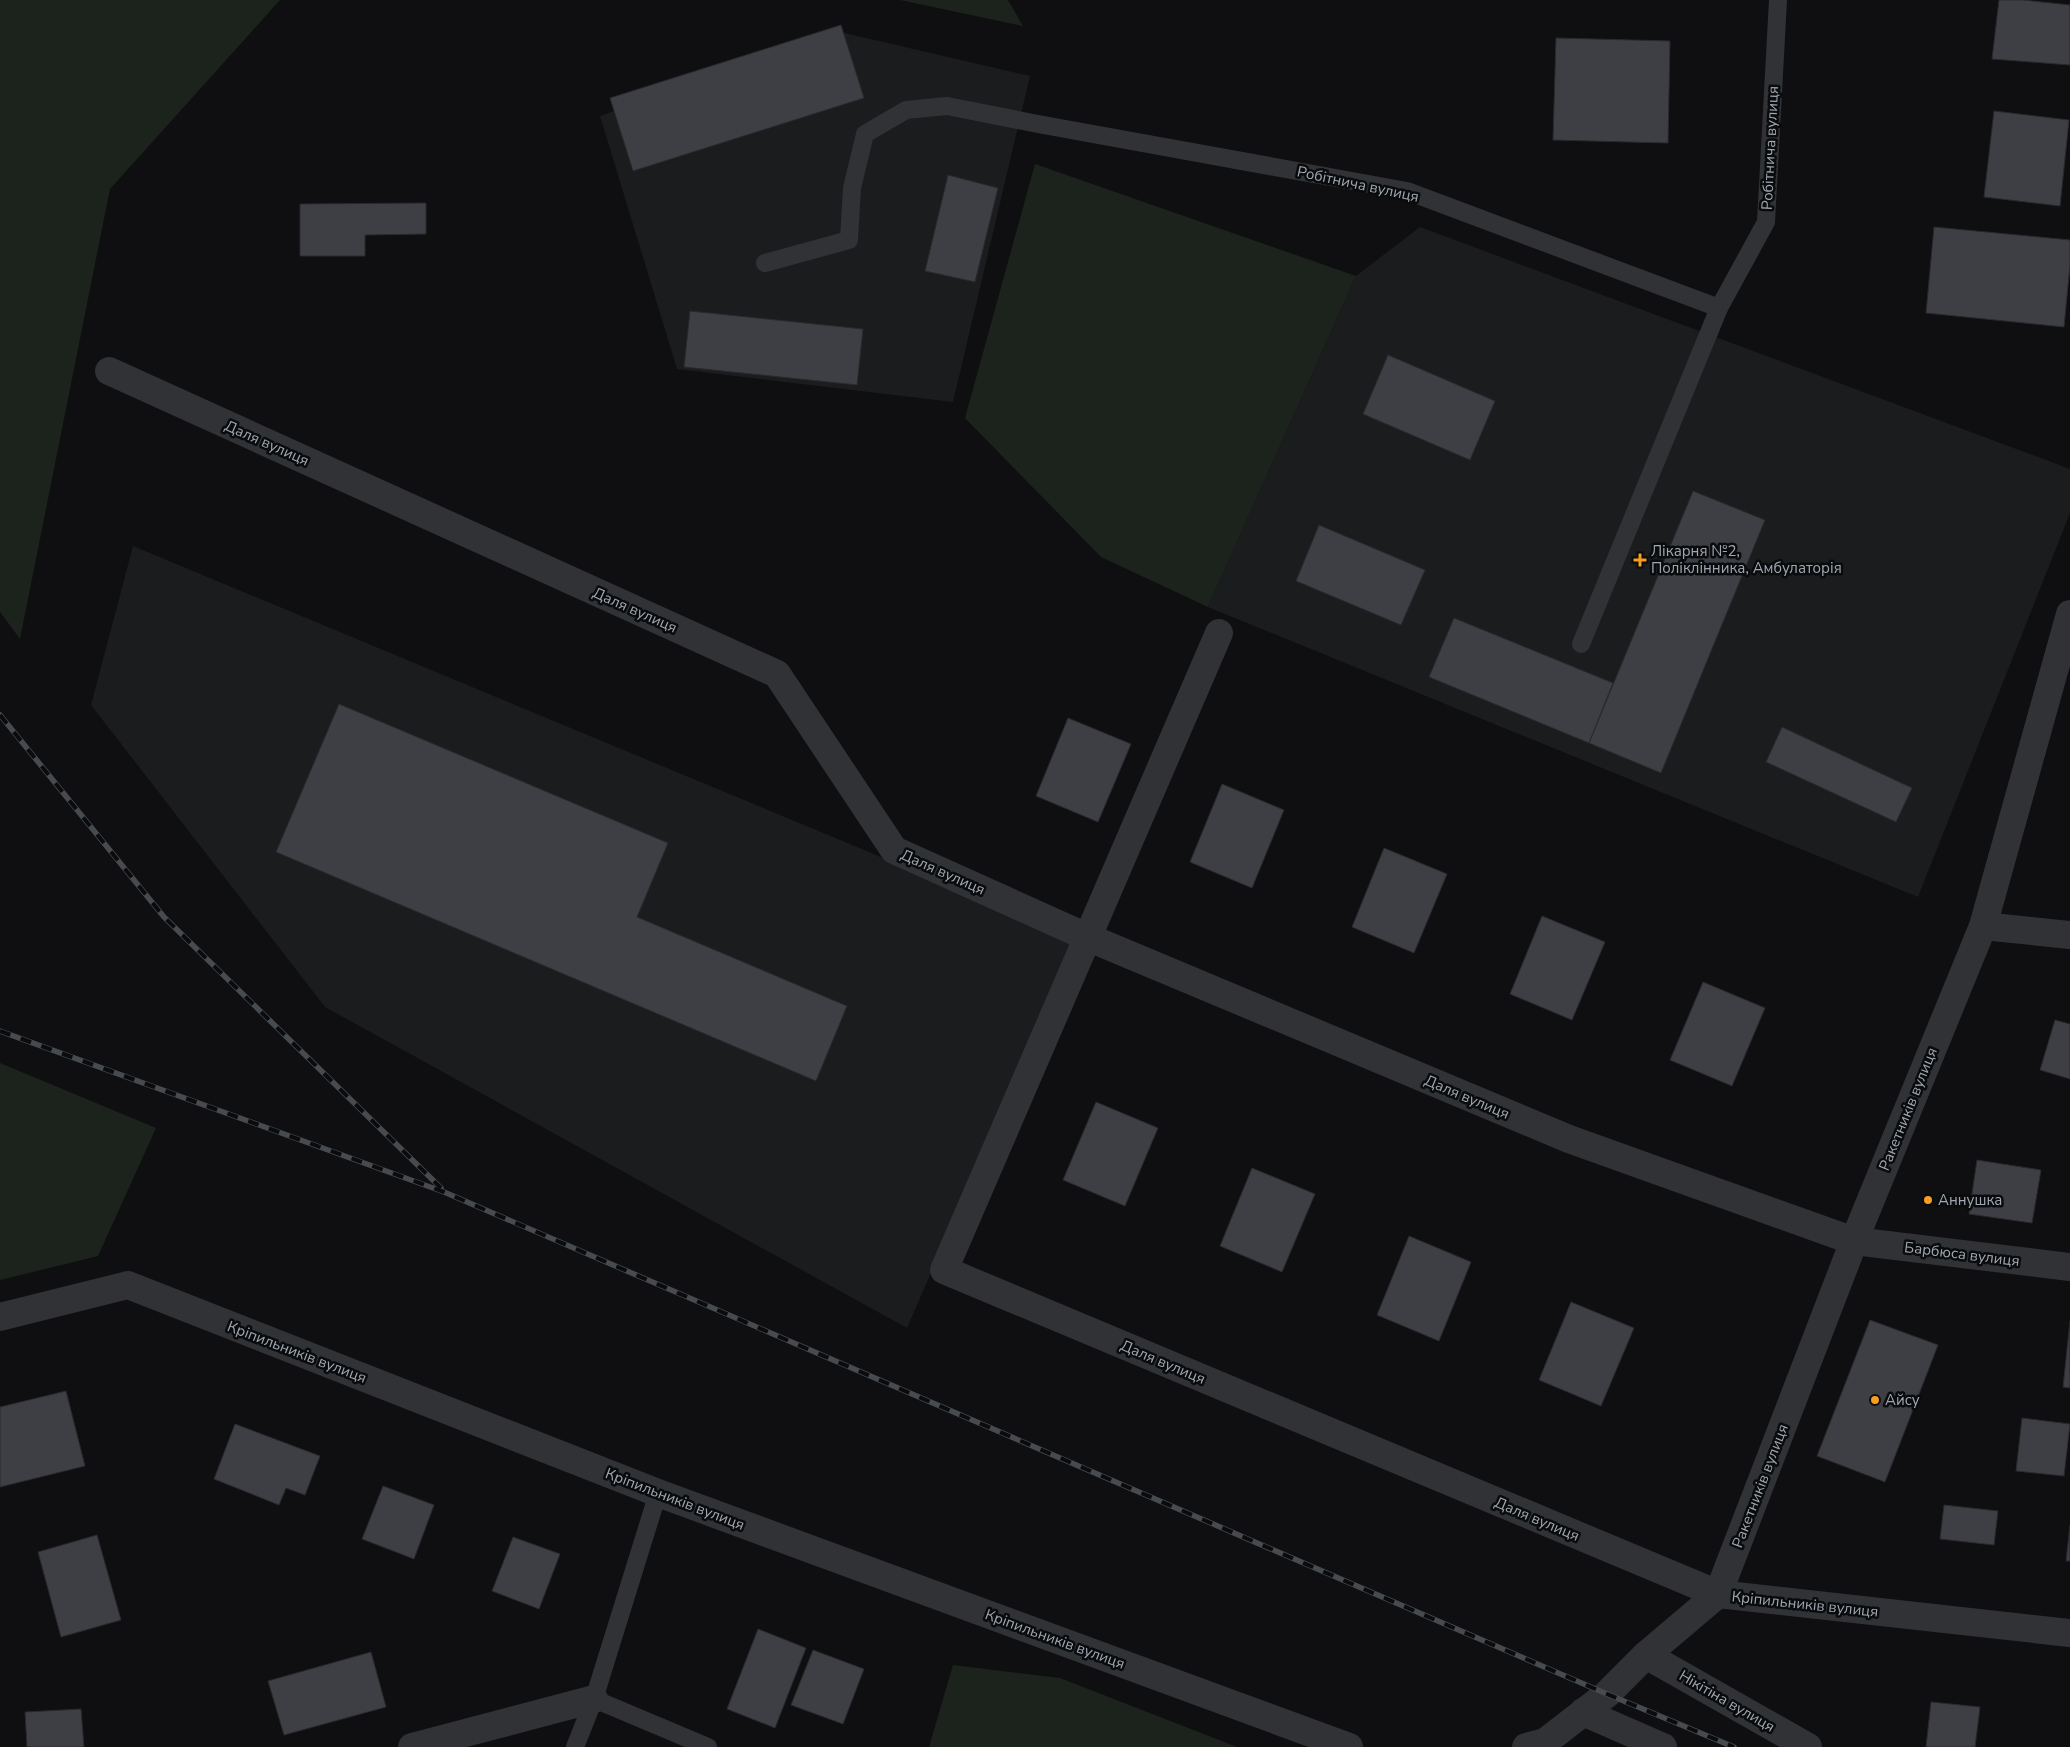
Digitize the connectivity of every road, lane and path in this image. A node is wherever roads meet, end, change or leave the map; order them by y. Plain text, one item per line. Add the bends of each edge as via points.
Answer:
1 (1778, 0) edge
2 (764, 263) dead end
3 (1719, 308) junction
4 (109, 372) dead end
5 (2070, 614) edge
6 (1219, 634) dead end
7 (1581, 644) dead end
8 (1983, 926) junction
9 (2070, 935) edge
10 (1086, 937) junction
11 (1854, 1241) junction
12 (2070, 1267) edge
13 (0, 1317) edge
14 (658, 1493) junction
15 (1718, 1594) junction
16 (2070, 1633) edge
17 (1646, 1655) junction
18 (594, 1699) junction
19 (1583, 1712) junction
20 (1538, 1745) edge
21 (412, 1747) edge
22 (575, 1747) edge
23 (708, 1747) edge
24 (1349, 1747) edge
25 (1663, 1747) edge
26 (1808, 1747) edge

1 - 3 lane, Робітнича вулиця via 1766,222
2 - 3 lane, Робітнича вулиця via 850,240 852,188 865,134 906,110 948,106 1407,191
3 - 7 lane
4 - 10 street, Даля вулиця via 777,674 894,850
5 - 8 street, Ракетників вулиця
6 - 10 street, Даля вулиця
8 - 9 street
8 - 11 street, Ракетників вулиця
10 - 11 street, Даля вулиця via 1569,1139
10 - 15 street, Даля вулиця via 944,1270
11 - 12 street, Барбюса вулиця
11 - 15 street, Ракетників вулиця
13 - 14 street, Кріпильників вулиця via 128,1285
14 - 18 lane
14 - 24 street, Кріпильників вулиця
15 - 16 street, Кріпильників вулиця
15 - 17 street, Кріпильників вулиця
17 - 19 street, Кріпильників вулиця via 1607,1694
17 - 26 street, Нікітіна вулиця
18 - 21 street
18 - 22 lane
18 - 23 lane
19 - 20 street, Кріпильників вулиця
19 - 25 street

